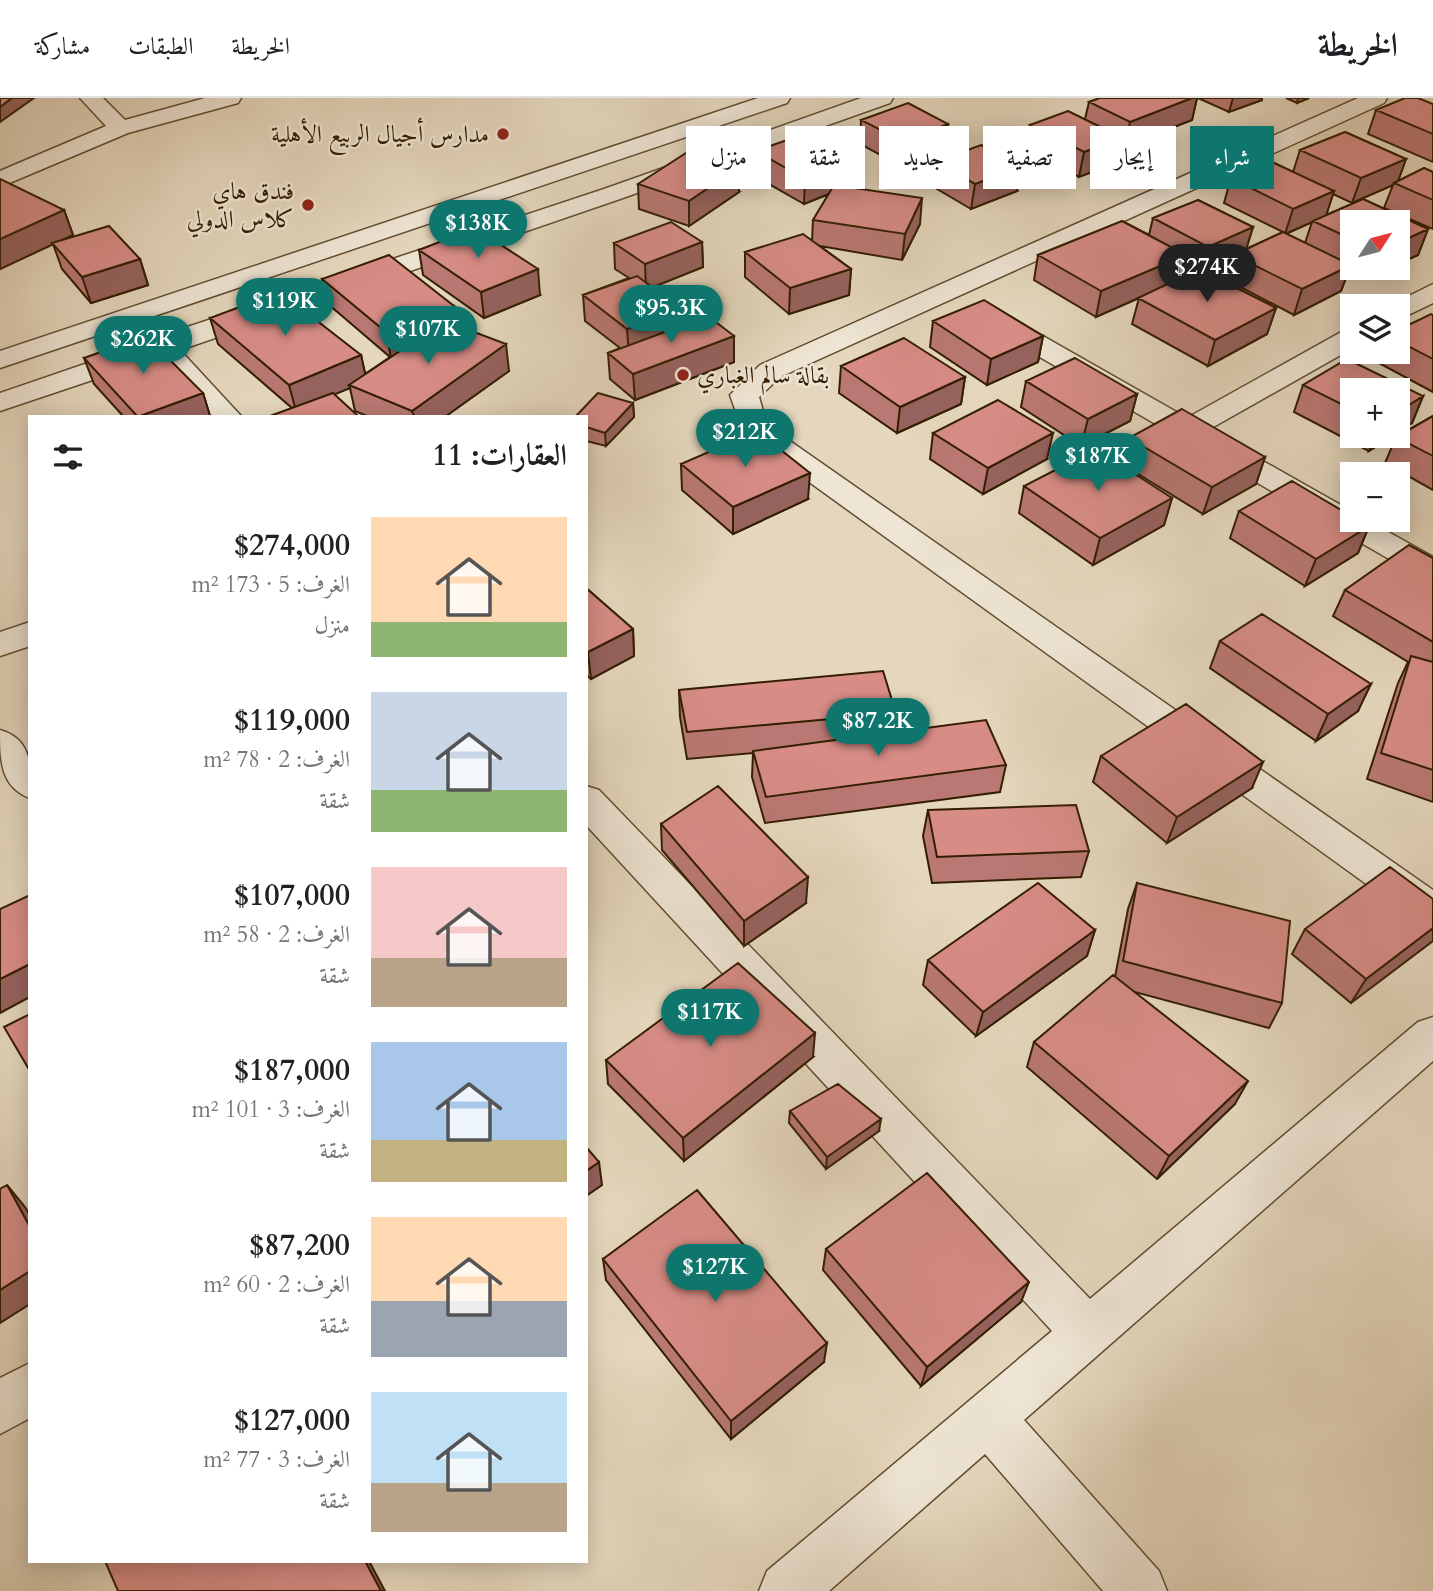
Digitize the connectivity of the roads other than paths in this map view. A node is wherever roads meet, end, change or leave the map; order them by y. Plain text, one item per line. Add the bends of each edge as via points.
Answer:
1 (91, 98) edge
2 (230, 98) edge
3 (779, 98) edge
4 (882, 98) edge
5 (1376, 98) edge
6 (120, 128) junction
7 (0, 180) edge
8 (944, 291) junction
9 (1433, 292) edge
10 (1410, 305) edge
11 (1340, 344) edge
12 (161, 345) junction
13 (0, 360) edge
14 (0, 402) edge
15 (226, 415) edge
16 (1186, 430) junction
17 (1433, 571) edge
18 (28, 634) edge
19 (0, 645) edge
20 (0, 743) edge
21 (28, 781) edge
22 (588, 802) edge
23 (1433, 911) edge
24 (1433, 1035) edge
25 (1087, 1332) junction
26 (28, 1389) edge
27 (0, 1408) edge
28 (988, 1418) junction
29 (787, 1591) edge
30 (1139, 1591) edge

1 - 6 street
2 - 6 street
3 - 13 street
4 - 12 street
5 - 8 street
6 - 7 street
8 - 16 street
8 - 23 street via 770,371 744,395 754,429
9 - 10 street
11 - 16 street
12 - 14 street
12 - 15 street
16 - 17 street
18 - 19 street
20 - 21 street
22 - 25 street
24 - 25 street
25 - 28 street
26 - 27 street
28 - 29 street
28 - 30 street

